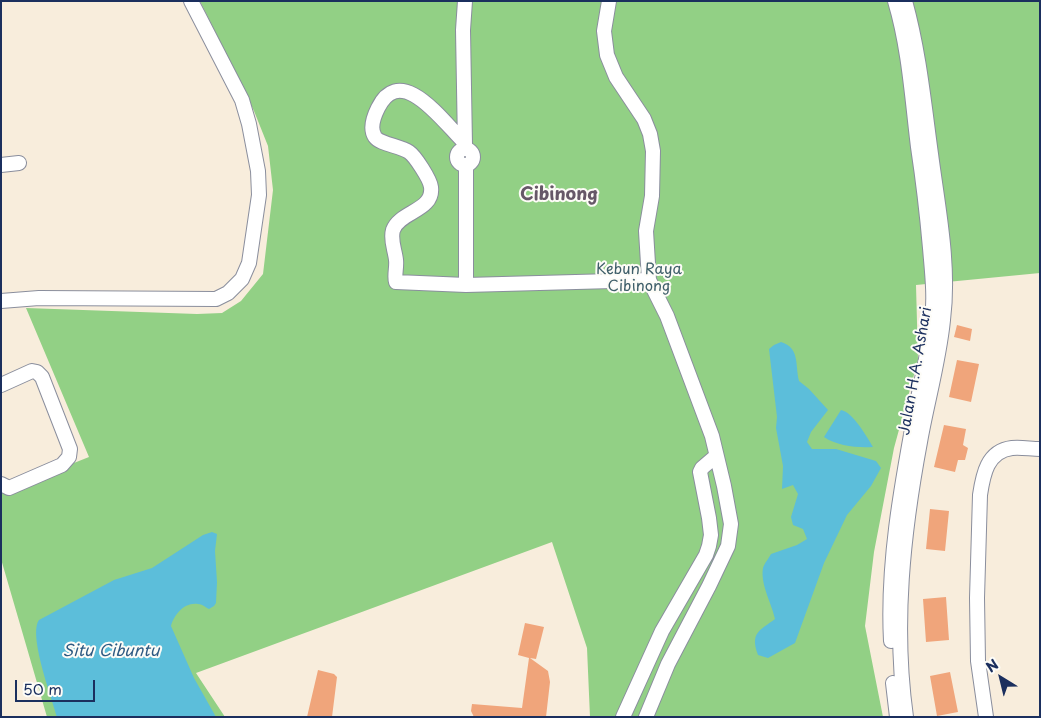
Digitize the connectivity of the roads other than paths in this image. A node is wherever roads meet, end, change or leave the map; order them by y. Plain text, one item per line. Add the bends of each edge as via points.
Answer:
1 (190, 1) edge
2 (465, 1) edge
3 (609, 1) edge
4 (902, 7) edge
5 (465, 145) junction
6 (19, 163) dead end
7 (1, 165) edge
8 (649, 280) junction
9 (466, 285) junction
10 (1, 301) edge
11 (1, 385) edge
12 (1040, 449) edge
13 (716, 456) junction
14 (1, 484) edge
15 (901, 711) edge
16 (623, 717) edge
17 (646, 717) edge
18 (986, 717) edge

1 - 10 street via 242,100 258,171 259,195 249,263 242,279 216,299 39,298
2 - 5 street
3 - 8 street via 604,31 607,55 620,83 644,119 653,151 652,196 646,231
4 - 15 street, Jalan H.A. Ashari via 938,319 904,470 904,513 889,610
5 - 9 street via 457,157 461,164 466,165
5 - 9 street via 424,101 399,89 391,92 381,103 372,126 378,140 409,152 431,185 427,202 398,223 392,232 396,263 394,280
6 - 7 street
8 - 9 street
8 - 13 street via 665,310 703,410
11 - 14 street via 32,371 37,372 42,377 70,449 69,457 62,465 9,488
12 - 18 street via 1011,448 999,452 989,461 982,483 976,598 978,661
13 - 16 street via 700,472 711,535 706,555 662,631
13 - 17 street via 731,524 728,546 668,664

